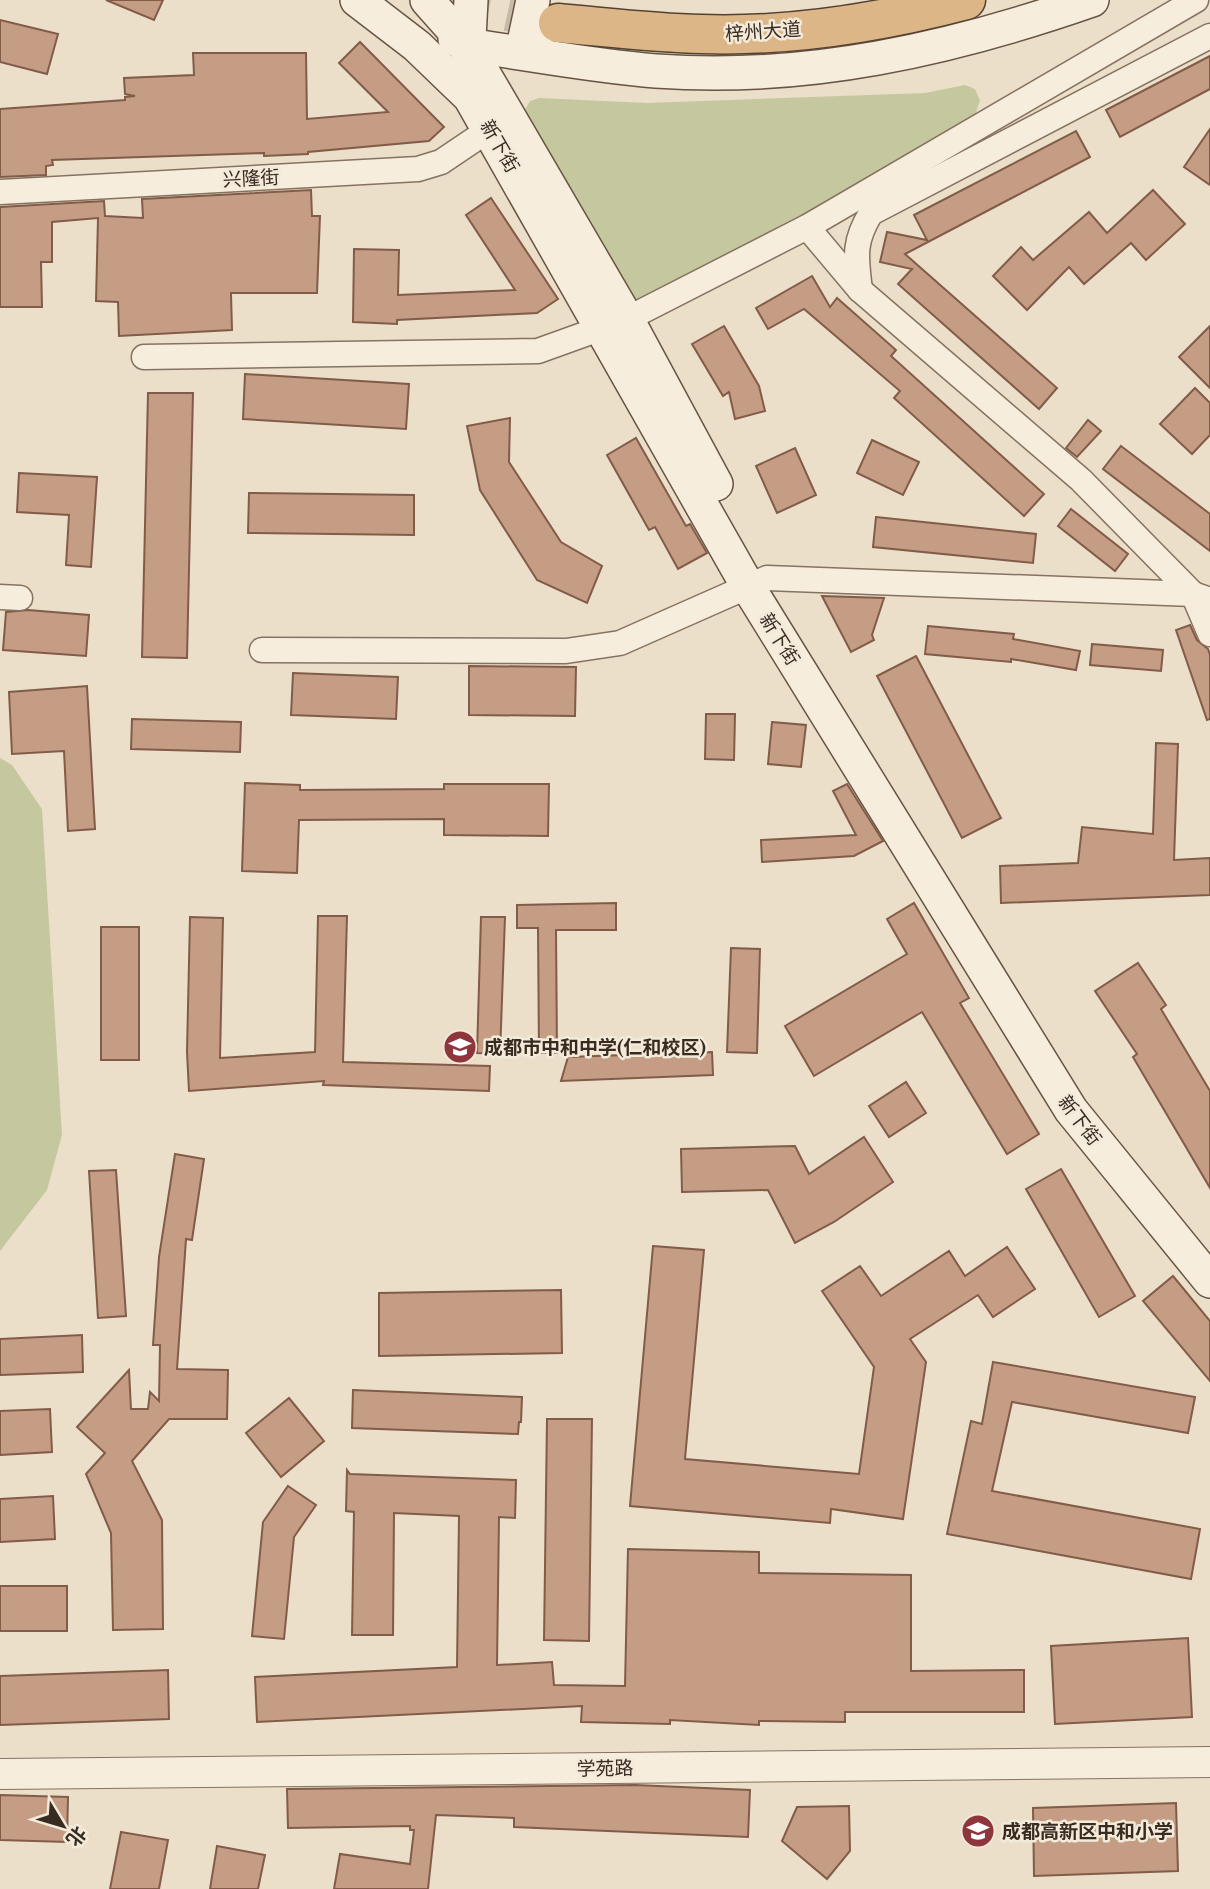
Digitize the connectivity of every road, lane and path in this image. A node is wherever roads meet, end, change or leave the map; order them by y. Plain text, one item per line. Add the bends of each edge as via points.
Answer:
1 (357, 0) edge
2 (373, 0) edge
3 (427, 0) edge
4 (471, 0) edge
5 (966, 0) edge
6 (1092, 0) edge
7 (1196, 0) edge
8 (545, 26) edge
9 (1210, 36) edge
10 (467, 45) junction
11 (470, 97) junction
12 (490, 129) junction
13 (0, 192) edge
14 (807, 227) junction
15 (860, 290) junction
16 (615, 324) junction
17 (144, 357) dead end
18 (757, 581) junction
19 (1202, 597) edge
20 (1210, 634) edge
21 (262, 650) dead end
22 (1210, 1256) edge
23 (1210, 1281) edge
24 (1210, 1762) edge
25 (0, 1774) edge

1 - 11 main road, 新下街 via 417,46
2 - 10 main road
3 - 10 main road, 新下街
4 - 10 main road
5 - 8 highway, 梓州大道 via 851,23 764,32 703,34
6 - 8 main road via 1008,29 908,55 763,72 658,71
7 - 14 street
8 - 10 main road
9 - 15 street via 871,213 858,235
10 - 11 main road
10 - 16 main road, 新下街
11 - 12 main road, 新下街
12 - 13 street, 兴隆街 via 441,162 418,169
12 - 16 main road, 新下街
14 - 15 street
14 - 16 street
15 - 19 street via 1081,480
16 - 17 street via 538,351
16 - 18 main road, 新下街
18 - 19 street
18 - 21 street via 620,643 566,651
18 - 22 main road, 新下街 via 1086,1102
18 - 23 main road, 新下街 via 1071,1110
19 - 20 street
24 - 25 street, 学苑路

